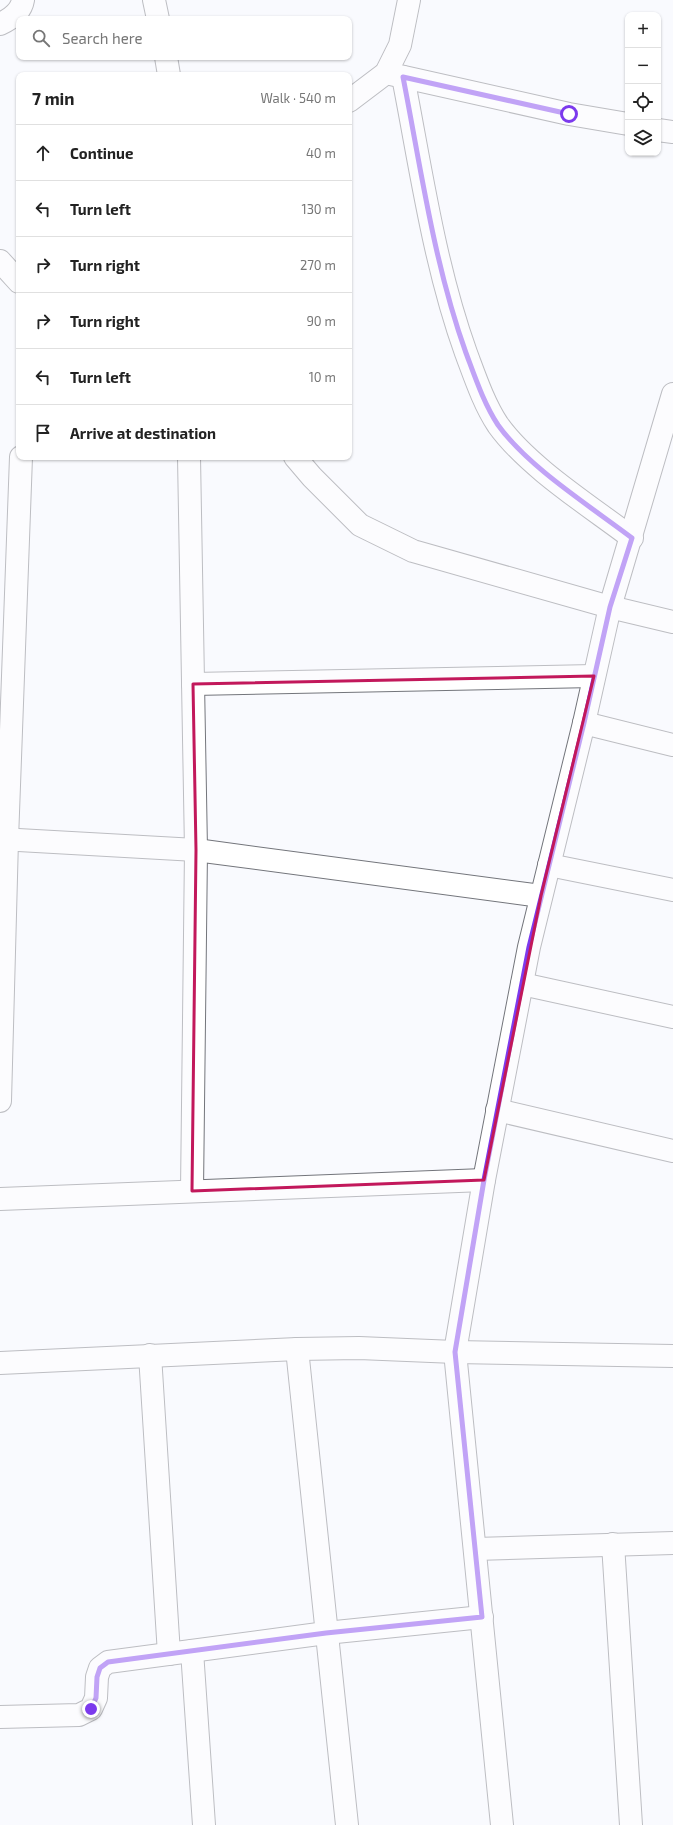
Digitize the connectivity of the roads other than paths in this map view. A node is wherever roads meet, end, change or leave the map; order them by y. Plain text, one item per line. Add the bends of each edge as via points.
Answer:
1 (24, 0) edge
2 (154, 0) edge
3 (409, 0) edge
4 (157, 16) edge
5 (0, 24) edge
6 (166, 60) edge
7 (168, 72) edge
8 (395, 75) junction
9 (352, 99) edge
10 (625, 123) edge
11 (661, 130) edge
12 (673, 132) edge
13 (673, 394) edge
14 (670, 420) edge
15 (20, 460) edge
16 (189, 460) edge
17 (297, 460) edge
18 (632, 538) junction
19 (610, 607) junction
20 (673, 622) edge
21 (594, 676) junction
22 (193, 684) junction
23 (584, 723) junction
24 (673, 745) edge
25 (4, 840) edge
26 (196, 850) junction
27 (549, 865) junction
28 (673, 890) edge
29 (541, 896) junction
30 (522, 984) junction
31 (673, 1017) edge
32 (0, 1101) edge
33 (497, 1110) junction
34 (673, 1151) edge
35 (484, 1180) junction
36 (192, 1191) junction
37 (0, 1199) edge
38 (297, 1349) junction
39 (455, 1352) junction
40 (150, 1356) junction
41 (673, 1356) edge
42 (0, 1363) edge
43 (673, 1542) edge
44 (613, 1544) junction
45 (475, 1549) junction
46 (482, 1617) junction
47 (326, 1633) junction
48 (192, 1651) junction
49 (169, 1654) junction
50 (0, 1716) edge
51 (204, 1825) edge
52 (347, 1825) edge
53 (502, 1825) edge
54 (631, 1825) edge

1 - 5 street via 22,8 9,20
2 - 4 street
3 - 8 street
6 - 7 street
8 - 9 street
8 - 10 street
8 - 18 street via 455,322 476,382 498,424 524,454
11 - 12 street
13 - 14 street
14 - 18 street
15 - 25 street
16 - 22 street
17 - 19 street via 360,526 413,551
18 - 19 street
19 - 20 street
19 - 21 street
21 - 22 street
21 - 23 street
22 - 26 street
23 - 24 street
23 - 27 street
25 - 26 street
25 - 32 street
26 - 29 street
26 - 36 street
27 - 28 street
27 - 29 street
29 - 30 street
30 - 31 street
30 - 33 street
33 - 34 street
33 - 35 street
35 - 36 street
35 - 39 street
36 - 37 street
38 - 39 street via 359,1348
38 - 40 street
38 - 47 street
39 - 41 street
39 - 45 street
40 - 42 street
40 - 49 street
43 - 44 street
44 - 45 street
44 - 54 street
45 - 46 street
46 - 47 street
46 - 53 street
47 - 48 street
47 - 52 street
48 - 49 street
48 - 51 street
49 - 50 street via 108,1662 100,1668 96,1698 91,1709 79,1715

